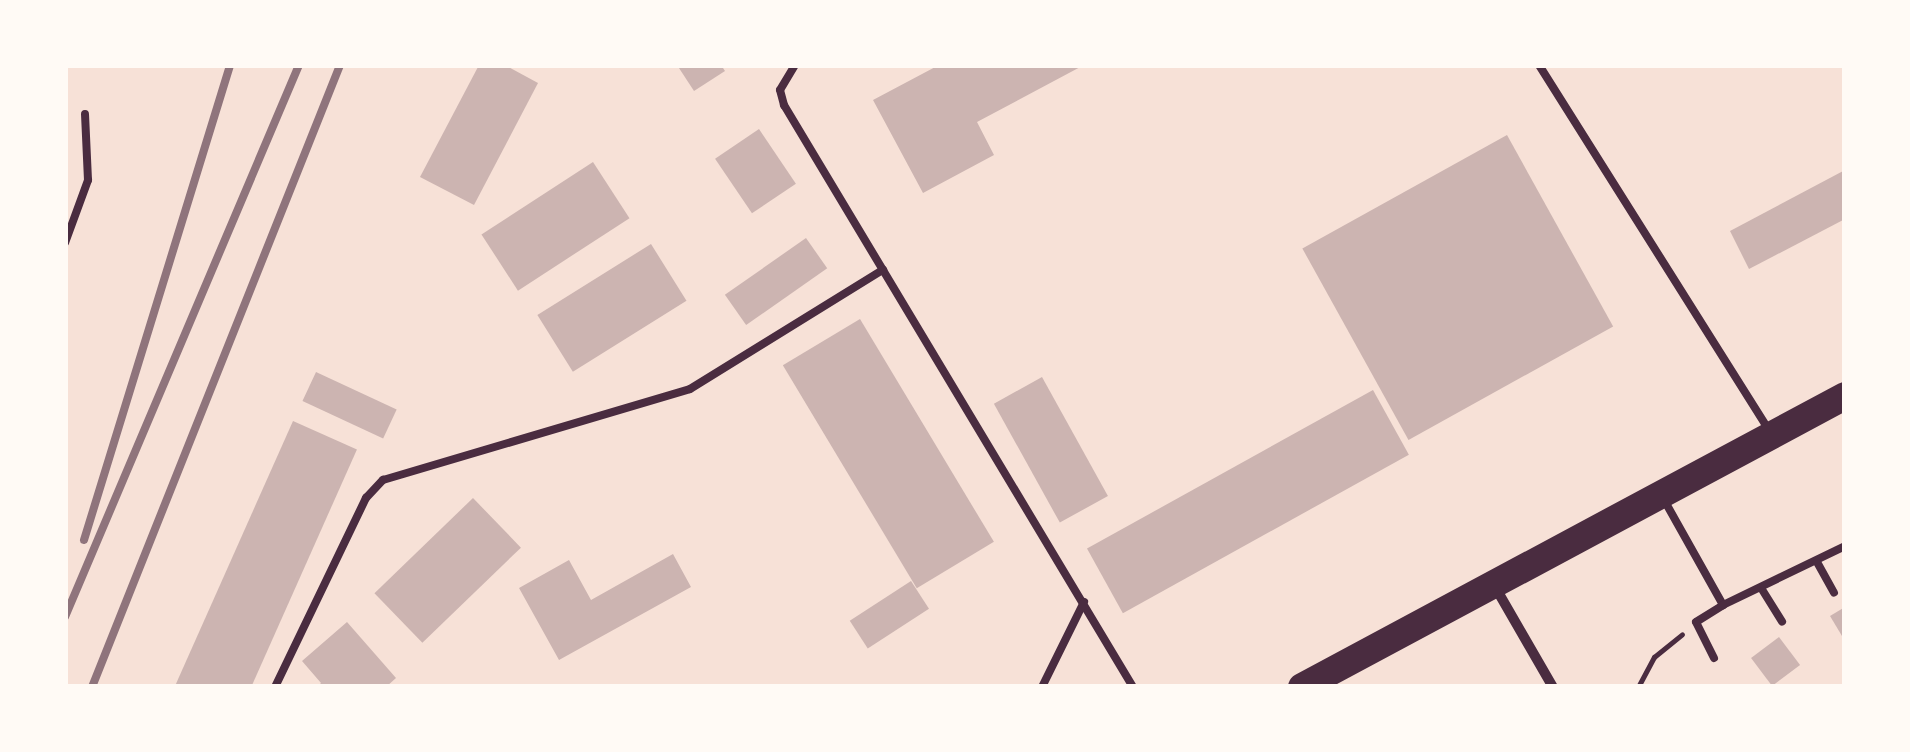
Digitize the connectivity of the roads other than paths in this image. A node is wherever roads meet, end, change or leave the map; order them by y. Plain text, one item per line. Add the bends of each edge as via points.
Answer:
1 (794, 65) edge
2 (1539, 65) edge
3 (85, 114) dead end
4 (65, 242) edge
5 (884, 270) junction
6 (1845, 396) edge
7 (1772, 435) junction
8 (1661, 494) junction
9 (1845, 546) edge
10 (1817, 562) junction
11 (1494, 584) junction
12 (1763, 590) junction
13 (1834, 593) dead end
14 (1084, 602) junction
15 (1723, 605) junction
16 (1782, 621) dead end
17 (1714, 658) dead end
18 (276, 687) edge
19 (1042, 687) edge
20 (1133, 687) edge
21 (1302, 687) edge
22 (1552, 687) edge

1 - 5 lane via 780,90 784,105
2 - 7 lane
3 - 4 lane via 88,180
5 - 14 lane
5 - 18 lane via 690,389 383,480 366,498
6 - 7 highway
7 - 8 highway
8 - 11 highway
8 - 15 lane
9 - 10 lane
10 - 12 lane
10 - 13 lane
11 - 21 highway
11 - 22 street
12 - 15 lane
12 - 16 lane
14 - 19 lane
14 - 20 lane
15 - 17 lane via 1696,622

